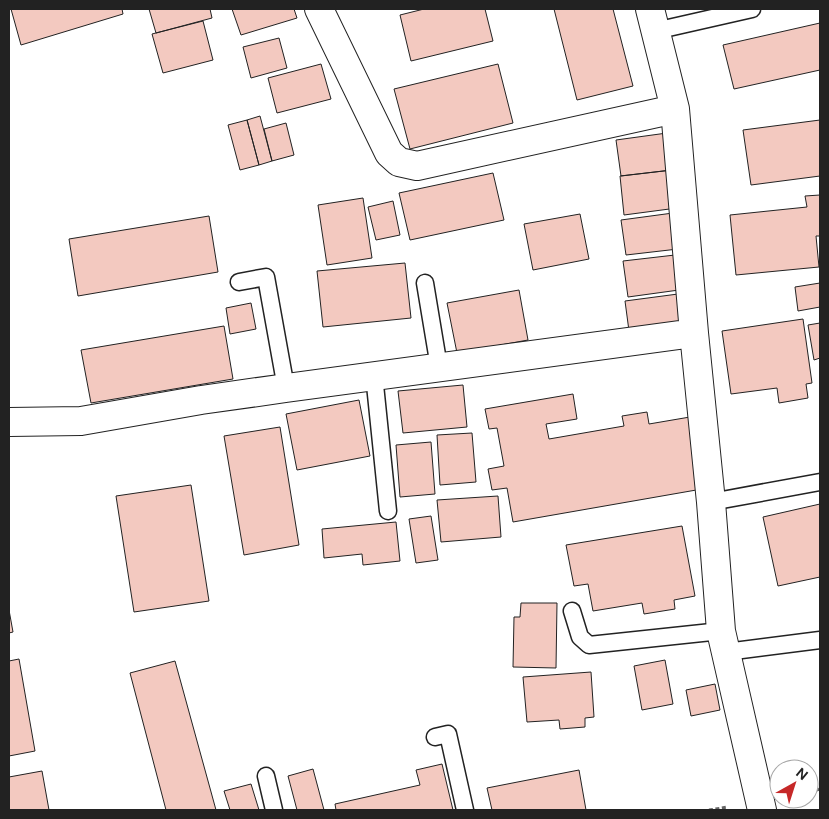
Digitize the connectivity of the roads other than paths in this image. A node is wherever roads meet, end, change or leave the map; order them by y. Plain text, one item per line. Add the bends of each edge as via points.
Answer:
1 (319, 9) edge
2 (752, 9) edge
3 (653, 20) edge
4 (675, 109) junction
5 (239, 282) dead end
6 (424, 283) dead end
7 (694, 333) junction
8 (439, 366) junction
9 (374, 376) junction
10 (286, 388) junction
11 (9, 422) edge
12 (820, 482) edge
13 (711, 502) junction
14 (388, 511) dead end
15 (572, 611) dead end
16 (820, 640) edge
17 (723, 641) junction
18 (435, 737) dead end
19 (266, 776) dead end
20 (274, 810) edge
21 (464, 810) edge
22 (762, 810) edge

1 - 4 street via 388,154 398,162 417,166
2 - 3 lane
3 - 4 street
4 - 7 street
5 - 10 lane via 266,277
6 - 8 lane
7 - 8 street
7 - 13 street
8 - 9 street
9 - 10 street
9 - 14 lane
10 - 11 street via 81,421
12 - 13 lane
13 - 17 street
15 - 17 lane via 580,636 589,645
16 - 17 lane
17 - 22 street
18 - 21 lane via 448,734
19 - 20 lane

